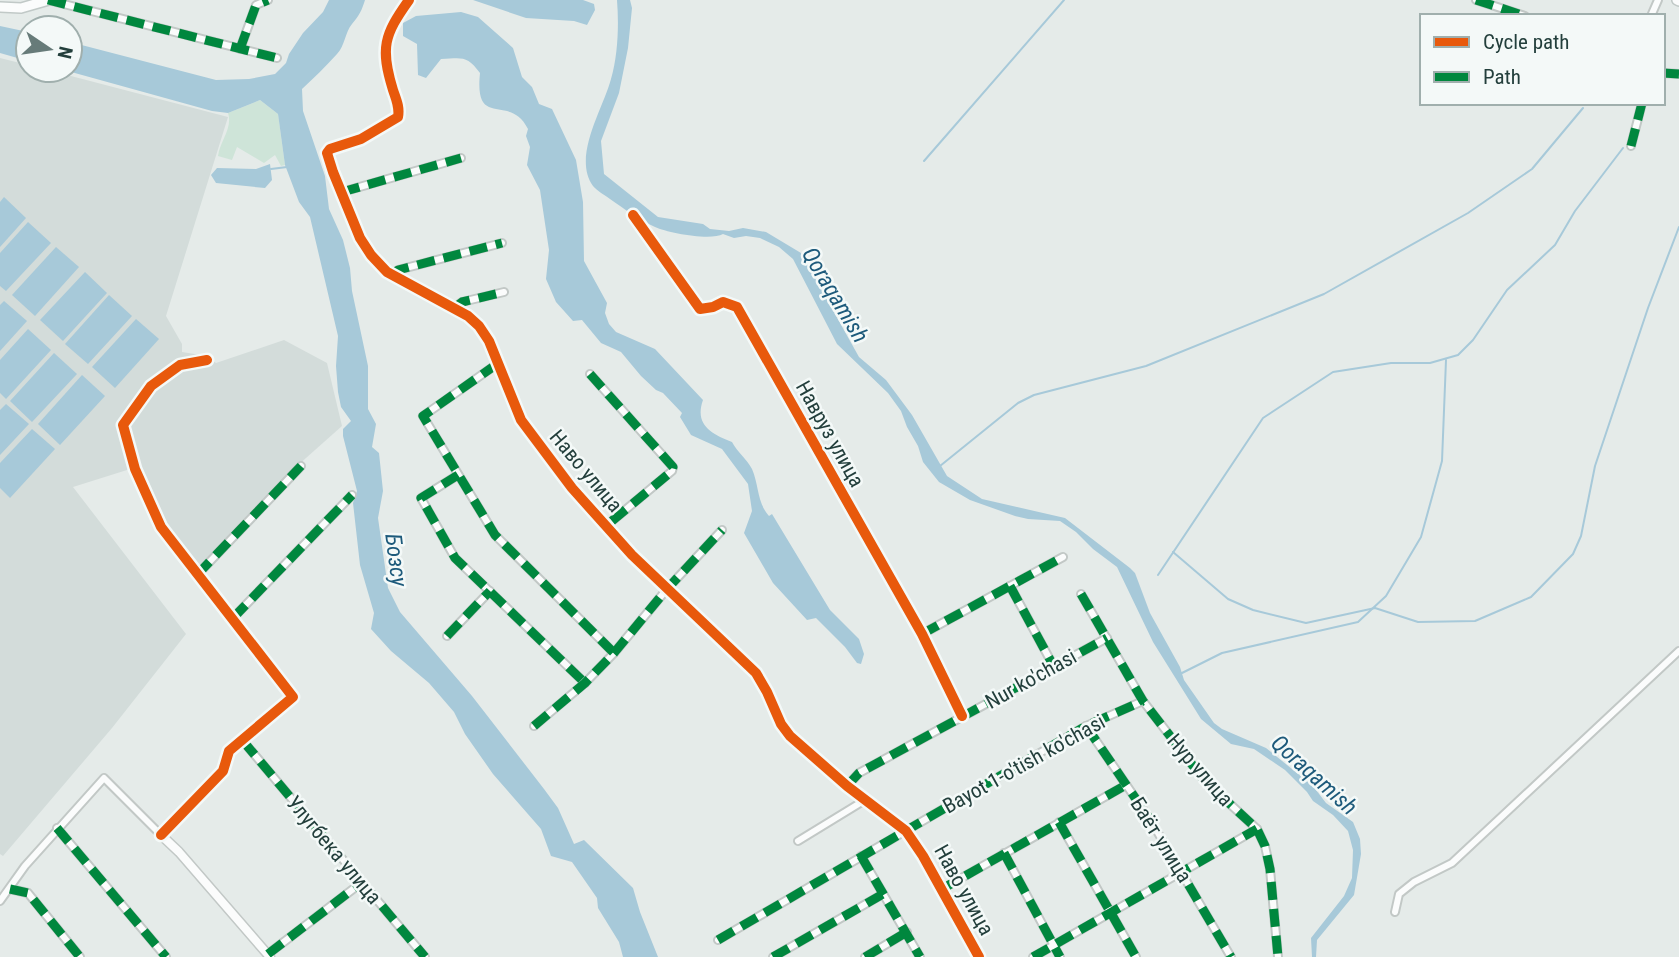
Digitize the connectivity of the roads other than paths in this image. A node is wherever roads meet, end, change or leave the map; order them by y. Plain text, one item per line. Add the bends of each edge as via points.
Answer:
1 (48, 0) edge
2 (79, 0) edge
3 (268, 0) edge
4 (409, 0) edge
5 (1476, 0) edge
6 (0, 7) edge
7 (76, 8) junction
8 (1519, 14) edge
9 (240, 49) junction
10 (277, 58) dead end
11 (1641, 105) edge
12 (1631, 146) dead end
13 (461, 158) dead end
14 (342, 192) junction
15 (633, 215) dead end
16 (502, 243) dead end
17 (393, 275) junction
18 (504, 292) dead end
19 (454, 309) junction
20 (207, 360) dead end
21 (496, 364) junction
22 (590, 374) dead end
23 (301, 466) dead end
24 (458, 475) junction
25 (352, 495) dead end
26 (606, 526) junction
27 (722, 530) dead end
28 (1063, 557) dead end
29 (197, 575) junction
30 (1010, 586) junction
31 (667, 589) junction
32 (490, 592) junction
33 (1081, 594) dead end
34 (233, 618) junction
35 (922, 634) junction
36 (447, 636) dead end
37 (1107, 638) junction
38 (1679, 651) edge
39 (614, 653) junction
40 (1054, 667) junction
41 (585, 683) junction
42 (1143, 701) junction
43 (962, 716) junction
44 (534, 726) dead end
45 (1086, 726) junction
46 (243, 741) junction
47 (1126, 785) junction
48 (847, 786) junction
49 (864, 800) junction
50 (1059, 822) junction
51 (57, 828) junction
52 (1257, 829) junction
53 (906, 831) junction
54 (161, 835) junction
55 (798, 841) dead end
56 (1004, 853) junction
57 (861, 856) junction
58 (1182, 873) junction
59 (361, 883) junction
60 (10, 889) junction
61 (942, 889) junction
62 (883, 894) junction
63 (0, 901) edge
64 (1395, 912) dead end
65 (1111, 913) junction
66 (907, 932) junction
67 (718, 940) dead end
68 (1053, 945) junction
69 (269, 956) edge
70 (80, 957) edge
71 (166, 957) edge
72 (425, 957) edge
73 (773, 957) edge
74 (865, 957) edge
75 (920, 957) edge
76 (979, 957) edge
77 (1033, 957) edge
78 (1060, 957) edge
79 (1136, 957) edge
80 (1231, 957) edge
81 (1278, 957) edge

1 - 6 main road via 21,8
1 - 7 street
2 - 7 street
3 - 9 street via 256,5
4 - 14 street, Наво улица via 390,27 385,60 398,117 361,139 328,150
5 - 8 street
7 - 9 street
9 - 10 street
11 - 12 street
13 - 14 street
14 - 17 street, Наво улица via 371,255
15 - 35 street, Навруз улица via 700,309 723,302 737,307
16 - 17 street
17 - 19 street, Наво улица
18 - 19 street via 462,302
19 - 21 street, Наво улица via 479,326
20 - 29 street via 180,365 151,386 123,425 135,470 161,527
21 - 24 street via 423,416
21 - 26 street, Наво улица via 521,420
22 - 26 street via 673,467
23 - 29 street
24 - 32 street via 421,498 455,558
24 - 39 street via 495,535
25 - 34 street
26 - 31 street, Наво улица
27 - 31 street
28 - 30 street
29 - 34 street
30 - 35 street
30 - 40 street
31 - 39 street
31 - 48 street, Наво улица via 751,668 786,730
32 - 36 street
32 - 41 street
33 - 37 street, Нур улица
34 - 46 street via 293,696
35 - 43 street, Навруз улица
37 - 40 street, Nur ko'chasi
37 - 42 street, Нур улица
38 - 64 street via 1452,863 1399,894
39 - 41 street
40 - 43 street, Nur ko'chasi
41 - 44 street
42 - 45 street, Bayot 1-o'tish ko'chasi
42 - 52 street, Нур улица via 1204,780
43 - 48 street, Nur ko'chasi via 859,773
45 - 47 street, Баёт улица
45 - 53 street, Bayot 1-o'tish ko'chasi
46 - 54 street via 229,751 223,771
46 - 59 street, Улугбека улица
47 - 50 street
47 - 58 street, Баёт улица
48 - 49 street, Наво улица
49 - 53 street, Наво улица
49 - 55 street
50 - 56 street
50 - 65 street
51 - 54 street via 104,778
51 - 60 street
51 - 71 street
52 - 58 street
52 - 81 street, Нур улица via 1270,869
53 - 57 street, Bayot 1-o'tish ko'chasi
53 - 61 street, Наво улица
54 - 69 street
56 - 61 street
56 - 68 street
57 - 62 street
57 - 67 street, Bayot 1-o'tish ko'chasi
58 - 65 street
58 - 80 street, Баёт улица
59 - 69 street
59 - 72 street, Улугбека улица
60 - 63 street
60 - 70 street via 28,893
61 - 76 street, Наво улица
62 - 66 street
62 - 73 street
65 - 68 street
65 - 79 street
66 - 74 street
66 - 75 street
68 - 77 street
68 - 78 street

